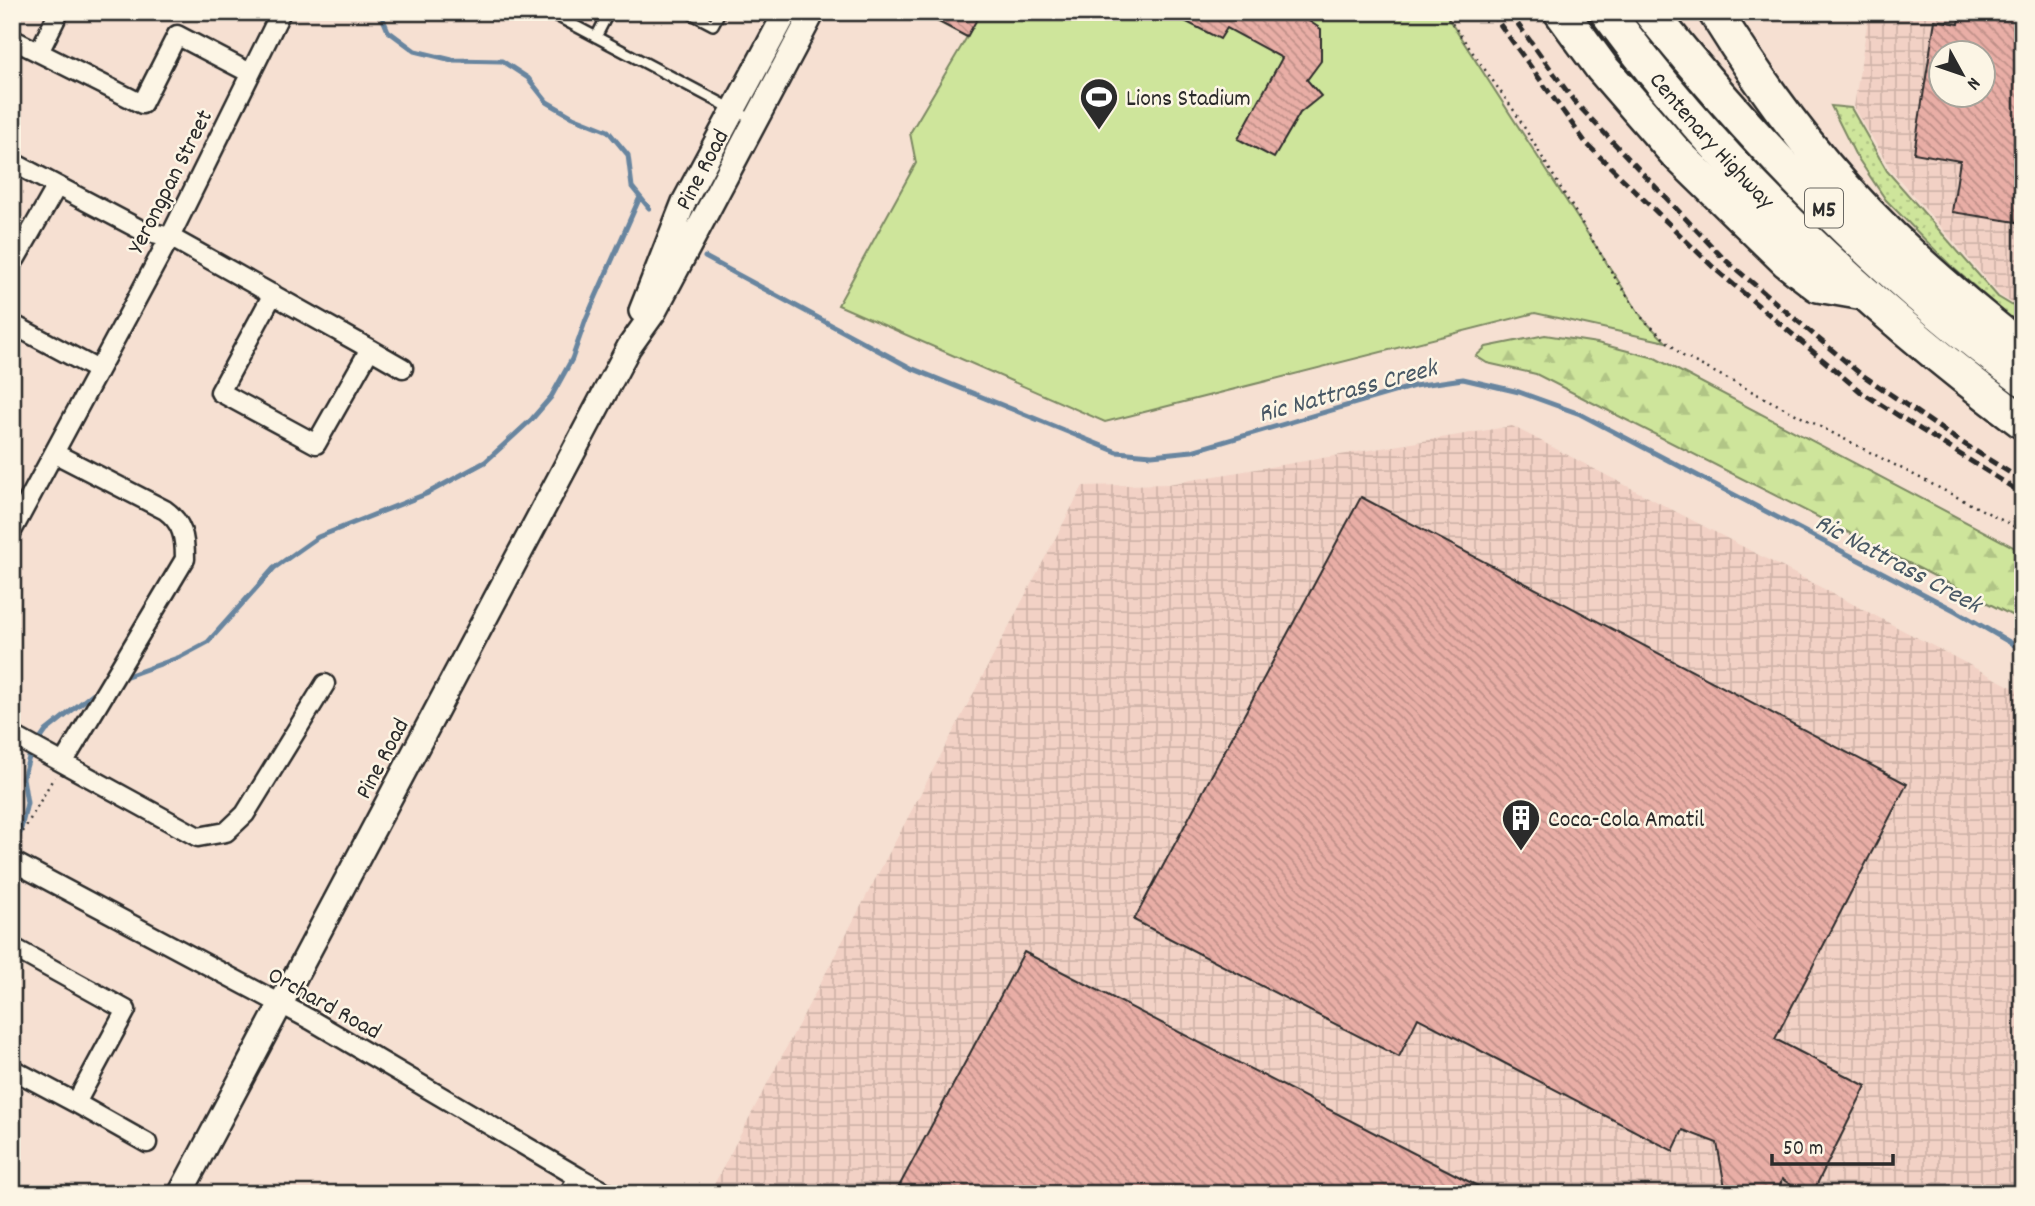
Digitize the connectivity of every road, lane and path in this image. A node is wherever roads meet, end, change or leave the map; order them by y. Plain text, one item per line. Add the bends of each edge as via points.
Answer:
1 (59, 12) edge
2 (281, 12) edge
3 (549, 12) edge
4 (608, 12) edge
5 (688, 12) edge
6 (720, 12) edge
7 (786, 12) edge
8 (813, 12) edge
9 (1444, 12) edge
10 (1561, 12) edge
11 (1607, 12) edge
12 (1650, 12) edge
13 (1715, 12) edge
14 (596, 37) junction
15 (12, 39) edge
16 (39, 52) junction
17 (250, 73) junction
18 (733, 110) junction
19 (755, 122) junction
20 (12, 162) edge
21 (57, 186) junction
22 (170, 237) junction
23 (16, 258) dead end
24 (1864, 293) junction
25 (272, 294) junction
26 (12, 324) edge
27 (629, 347) junction
28 (370, 349) junction
29 (2023, 350) edge
30 (403, 368) dead end
31 (98, 370) junction
32 (2023, 379) edge
33 (2023, 422) edge
34 (54, 453) junction
35 (12, 531) edge
36 (2023, 531) edge
37 (325, 684) dead end
38 (12, 735) edge
39 (63, 763) junction
40 (12, 850) edge
41 (12, 861) edge
42 (12, 947) edge
43 (280, 1003) junction
44 (12, 1069) edge
45 (76, 1103) junction
46 (147, 1143) dead end
47 (573, 1186) edge
48 (180, 1194) edge
49 (609, 1194) edge

1 - 16 street
2 - 17 street, Yerongpan Street
3 - 14 lane
4 - 14 lane
5 - 6 lane via 713,25
7 - 18 street, Pine Road
8 - 19 street, Pine Road
9 - 36 path via 1515,112 1617,281 1643,319 1666,342 1684,356
10 - 24 highway via 1602,68 1675,152 1769,243 1818,285
11 - 24 highway, Centenary Highway / M5 via 1702,130
12 - 32 highway, Centenary Highway / M5 via 1735,115 1838,223 1909,288
13 - 29 highway via 1825,166 1909,253
14 - 18 lane
15 - 16 street
16 - 17 street via 142,104 177,35
17 - 22 street, Yerongpan Street
18 - 19 lane
18 - 27 street, Pine Road via 684,202
19 - 27 street, Pine Road via 654,312
20 - 21 street
21 - 22 street via 141,230
21 - 23 street
22 - 25 street
22 - 31 street, Yerongpan Street
24 - 33 highway, Centenary Highway / M5
25 - 28 street
25 - 28 street via 220,392 316,444
26 - 31 street
27 - 43 street, Pine Road
28 - 30 street
31 - 34 street, Yerongpan Street
34 - 35 street, Yerongpan Street
34 - 39 street via 164,510 177,520 185,540 185,559
37 - 39 street via 245,814 226,832 198,837
38 - 39 street
39 - 40 path
41 - 43 street, Orchard Road
42 - 45 street via 126,1010
43 - 47 street, Orchard Road
43 - 48 street, Pine Road
44 - 45 street
45 - 46 street
47 - 49 street, Orchard Road

